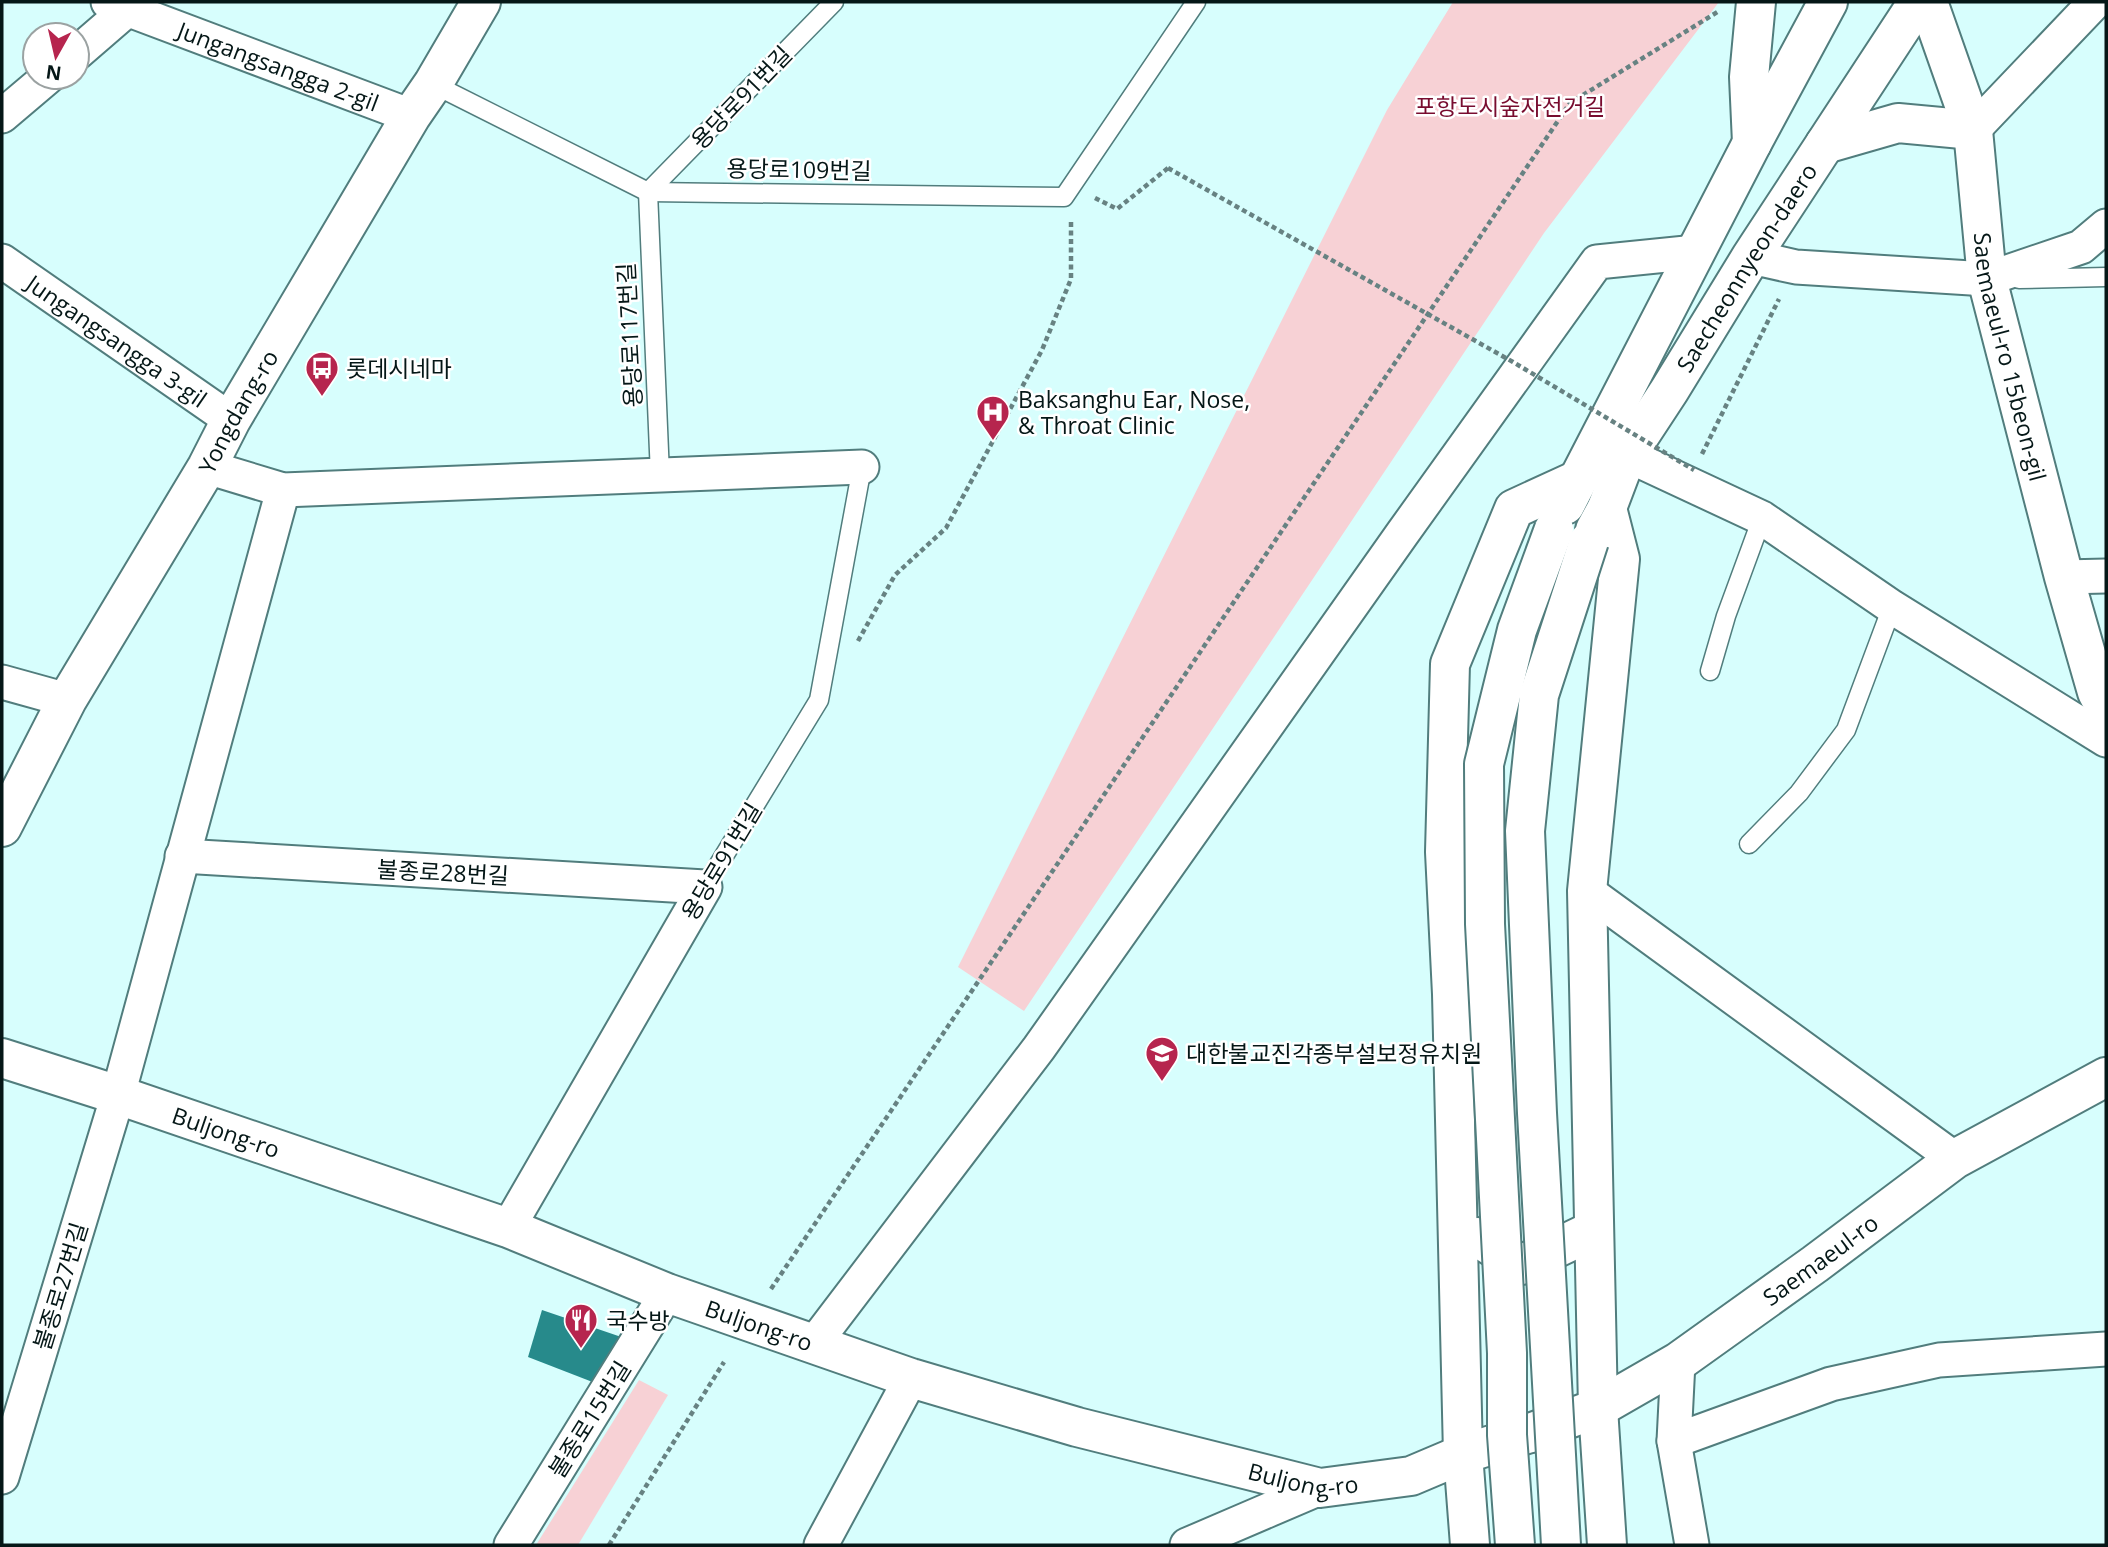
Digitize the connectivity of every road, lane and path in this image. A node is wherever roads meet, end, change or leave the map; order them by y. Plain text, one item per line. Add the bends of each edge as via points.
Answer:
1 (481, 2) edge
2 (834, 2) edge
3 (1196, 2) edge
4 (1828, 2) edge
5 (1918, 2) edge
6 (1928, 2) edge
7 (2095, 2) edge
8 (124, 5) edge
9 (1739, 5) edge
10 (91, 39) edge
11 (433, 84) junction
12 (31, 91) edge
13 (2, 116) edge
14 (411, 116) junction
15 (1973, 130) junction
16 (1752, 143) junction
17 (1825, 144) junction
18 (648, 192) junction
19 (1064, 197) junction
20 (1117, 209) dead end
21 (2106, 226) edge
22 (1696, 252) junction
23 (1751, 257) junction
24 (2, 261) edge
25 (1796, 267) junction
26 (2106, 277) edge
27 (1987, 279) junction
28 (231, 420) junction
29 (1627, 455) junction
30 (207, 467) junction
31 (862, 467) joint
32 (660, 475) junction
33 (1575, 481) junction
34 (283, 490) junction
35 (1607, 508) junction
36 (1762, 518) junction
37 (1572, 535) junction
38 (2106, 576) edge
39 (2064, 577) junction
40 (1892, 607) junction
41 (1710, 671) dead end
42 (822, 680) junction
43 (2, 681) edge
44 (67, 700) junction
45 (2106, 709) edge
46 (2106, 740) edge
47 (2, 827) edge
48 (1749, 844) dead end
49 (182, 856) junction
50 (705, 887) junction
51 (1587, 891) junction
52 (2, 1058) edge
53 (2106, 1077) edge
54 (118, 1095) junction
55 (1955, 1159) junction
56 (1458, 1224) junction
57 (508, 1228) junction
58 (1594, 1230) junction
59 (770, 1292) dead end
60 (667, 1293) junction
61 (813, 1345) junction
62 (2106, 1349) edge
63 (724, 1362) dead end
64 (1678, 1362) junction
65 (911, 1378) junction
66 (1598, 1408) junction
67 (1530, 1433) joint
68 (1674, 1441) junction
69 (1464, 1454) junction
70 (2, 1477) edge
71 (1320, 1488) junction
72 (1606, 1539) edge
73 (1470, 1543) edge
74 (511, 1545) edge
75 (609, 1545) edge
76 (821, 1545) edge
77 (1187, 1545) edge
78 (1515, 1545) edge
79 (1561, 1545) edge
80 (1692, 1545) edge

1 - 11 main road, Yongdang-ro
2 - 18 lane, 용당로91번길
3 - 19 lane
4 - 16 main road, Saecheonnyeon-daero
5 - 17 main road, Saecheonnyeon-daero
6 - 15 main road, Saemaeul-ro 15beon-gil
7 - 15 street
8 - 10 street
8 - 14 street, Jungangsangga 2-gil
9 - 16 main road
9 - 59 path via 1570,103
11 - 14 main road, Yongdang-ro
11 - 18 lane, 용당로109번길
12 - 13 street
14 - 28 main road, Yongdang-ro
15 - 17 main road via 1898,123
15 - 27 main road, Saemaeul-ro 15beon-gil
16 - 22 main road, Saecheonnyeon-daero
17 - 23 main road, Saecheonnyeon-daero
18 - 19 lane, 용당로109번길
18 - 32 lane, 용당로117번길
19 - 42 path via 1072,224 1071,279 1042,350 946,528 895,575 863,636
20 - 25 path, bridge via 1168,168 1513,362 1694,470
21 - 27 street via 2081,247
22 - 33 main road, Saecheonnyeon-daero
22 - 61 street via 1597,262 1039,1048
23 - 25 street
23 - 29 main road, Saecheonnyeon-daero
24 - 28 street, Jungangsangga 3-gil
25 - 27 street
26 - 27 lane
27 - 39 main road, Saemaeul-ro 15beon-gil
28 - 30 main road, Yongdang-ro
29 - 35 main road, Saecheonnyeon-daero
29 - 36 street
30 - 34 street
30 - 44 main road, Yongdang-ro
31 - 32 street
31 - 42 lane, 용당로91번길
32 - 34 street
33 - 37 main road, Saecheonnyeon-daero
33 - 56 main road via 1514,509 1450,664 1445,852
34 - 49 street
35 - 37 main road, Saecheonnyeon-daero
35 - 51 main road via 1620,559
36 - 40 street
36 - 41 lane
37 - 78 main road, bridge via 1517,629 1484,764 1485,924
37 - 79 main road, bridge via 1539,695 1525,831
38 - 39 street
39 - 45 main road, Saemaeul-ro 15beon-gil
40 - 46 street
40 - 48 lane via 1846,730 1799,793
42 - 50 lane, 용당로91번길 via 819,700
43 - 44 street
44 - 47 main road, Yongdang-ro
49 - 50 street, 불종로28번길
49 - 54 street
50 - 57 street, 용당로91번길
51 - 55 street
51 - 58 main road
52 - 54 main road, Buljong-ro
53 - 55 main road, Saemaeul-ro
54 - 57 main road, Buljong-ro
54 - 70 street, 불종로27번길
55 - 64 main road, Saemaeul-ro
56 - 58 main road via 1521,1265
56 - 69 main road
57 - 60 main road, Buljong-ro
58 - 66 main road
60 - 61 main road, Buljong-ro
60 - 74 street, 불종로15번길
61 - 65 main road, Buljong-ro
62 - 68 street via 1939,1360 1831,1384
63 - 75 path
64 - 66 main road, Saemaeul-ro
64 - 68 street
65 - 71 main road, Buljong-ro via 1077,1427
65 - 76 street
66 - 67 main road, Saemaeul-ro
66 - 72 main road
67 - 69 main road, Buljong-ro
68 - 80 street
69 - 71 main road, Buljong-ro via 1411,1476
69 - 73 main road
71 - 77 street
72 - 73 main road via 1541,1516

